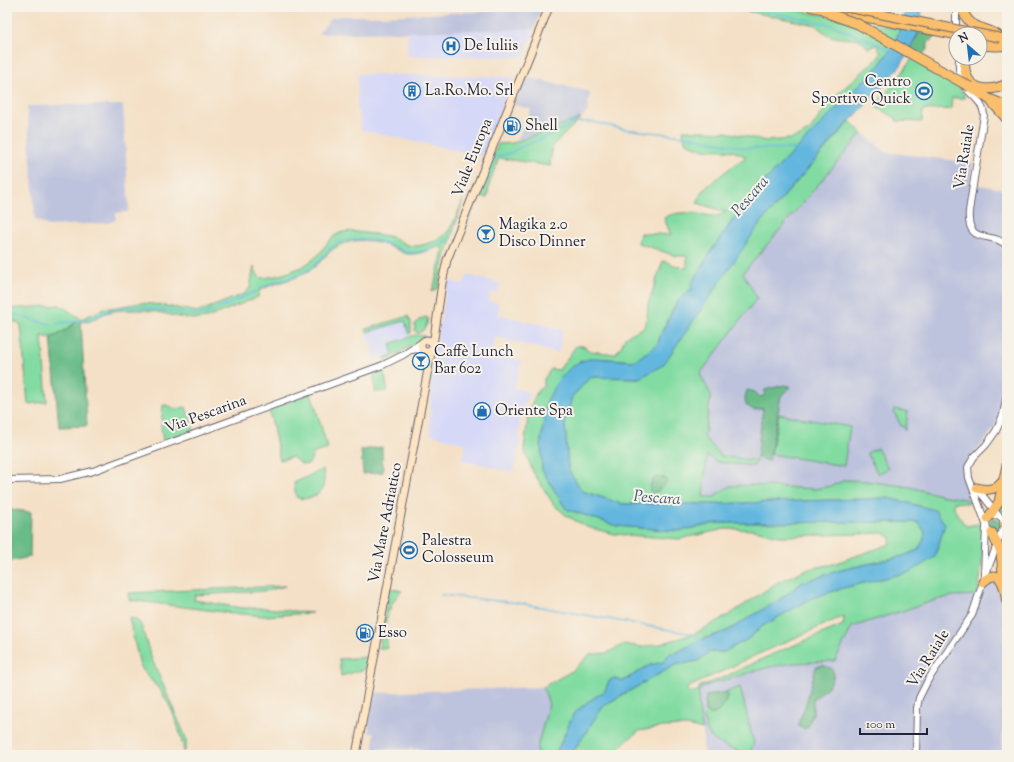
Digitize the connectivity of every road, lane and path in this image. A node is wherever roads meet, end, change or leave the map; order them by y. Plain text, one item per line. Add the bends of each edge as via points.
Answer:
1 (549, 7) edge
2 (811, 7) edge
3 (844, 7) edge
4 (956, 7) edge
5 (962, 7) edge
6 (825, 10) junction
7 (956, 25) dead end
8 (948, 33) edge
9 (988, 41) edge
10 (1005, 42) edge
11 (988, 45) edge
12 (959, 66) edge
13 (964, 66) edge
14 (1007, 84) edge
15 (989, 99) junction
16 (1007, 106) edge
17 (1007, 119) edge
18 (1007, 246) edge
19 (436, 324) junction
20 (422, 342) junction
21 (432, 347) junction
22 (409, 351) junction
23 (424, 351) junction
24 (429, 363) junction
25 (1007, 394) edge
26 (1007, 465) edge
27 (1004, 479) junction
28 (7, 480) edge
29 (974, 486) junction
30 (996, 513) junction
31 (988, 525) junction
32 (1005, 527) edge
33 (998, 545) junction
34 (983, 582) junction
35 (1004, 584) junction
36 (1007, 602) edge
37 (367, 688) junction
38 (365, 718) junction
39 (356, 755) edge
40 (916, 755) edge

1 - 19 main road, Viale Europa via 447,260
2 - 6 highway
3 - 10 highway, bridge
4 - 7 street
5 - 10 highway via 971,22 996,33
6 - 8 highway
6 - 15 highway, bridge via 858,24
9 - 10 highway
10 - 11 highway via 999,47
12 - 18 street, Via Raiale via 963,84 984,111 970,224 978,235 1000,240
13 - 14 highway via 967,78 972,84 983,89
15 - 16 highway
15 - 17 highway
19 - 20 main road, Viale Europa
19 - 21 main road, Viale Europa
20 - 21 main road via 430,341
20 - 22 street, Via Pescarina
20 - 23 main road via 421,347
21 - 23 main road via 429,351
21 - 24 main road, Via Mare Adriatico
22 - 23 street, Via Pescarina
22 - 28 street, Via Pescarina via 383,365 87,473 60,479
23 - 24 main road, Via Mare Adriatico via 428,355
24 - 37 main road, Via Mare Adriatico
25 - 29 street, Via Raiale via 1003,415 996,431 968,467 968,476
26 - 27 highway
27 - 29 highway via 993,489 986,490
27 - 30 highway
29 - 30 street, Via Raiale
29 - 31 street, Via Raiale
30 - 31 highway
30 - 32 street, Via Raiale via 1003,519
31 - 32 street via 997,534
31 - 33 highway
31 - 34 street, Via Raiale
32 - 33 street, Via Raiale
33 - 34 street, Via Raiale
33 - 35 highway
34 - 35 highway via 995,577
34 - 40 street, Via Raiale via 972,615 928,680 920,698
35 - 36 highway
37 - 38 main road, Via Mare Adriatico
37 - 38 main road, Via Mare Adriatico via 369,699
38 - 39 main road, Via Mare Adriatico

